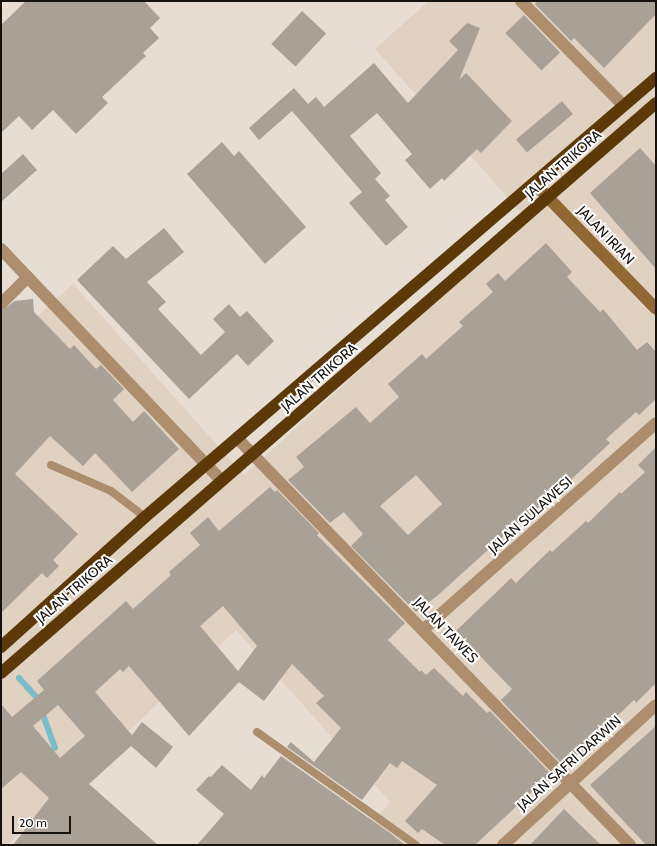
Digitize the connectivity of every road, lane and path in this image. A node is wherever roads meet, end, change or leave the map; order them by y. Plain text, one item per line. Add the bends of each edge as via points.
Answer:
1 (521, 1) edge
2 (656, 78) edge
3 (656, 103) edge
4 (623, 105) junction
5 (534, 183) junction
6 (548, 196) junction
7 (1, 249) edge
8 (28, 277) junction
9 (1, 304) edge
10 (656, 309) edge
11 (379, 317) junction
12 (393, 333) junction
13 (656, 423) edge
14 (237, 438) junction
15 (252, 453) junction
16 (208, 464) junction
17 (51, 465) dead end
18 (221, 480) junction
19 (145, 517) junction
20 (424, 629) junction
21 (1, 647) edge
22 (1, 673) edge
23 (656, 705) edge
24 (257, 732) dead end
25 (569, 782) junction
26 (416, 845) edge
27 (503, 845) edge
28 (630, 845) edge

1 - 4 street
2 - 4 highway, JALAN TRIKORA
3 - 6 highway, JALAN TRIKORA
4 - 5 highway, JALAN TRIKORA
5 - 6 main road, JALAN IRIAN
5 - 11 highway, JALAN TRIKORA
6 - 10 main road, JALAN IRIAN
6 - 12 highway, JALAN TRIKORA
7 - 8 street
8 - 9 street
8 - 16 street
11 - 12 highway
11 - 14 highway, JALAN TRIKORA
12 - 15 highway, JALAN TRIKORA
13 - 20 street, JALAN SULAWESI
14 - 15 street, JALAN TAWES
14 - 16 highway, JALAN TRIKORA
15 - 18 highway, JALAN TRIKORA
15 - 20 street, JALAN TAWES
16 - 18 street
16 - 19 highway, JALAN TRIKORA
17 - 19 lane via 111,491
18 - 22 highway, JALAN TRIKORA
19 - 21 highway, JALAN TRIKORA
20 - 25 street, JALAN TAWES
23 - 25 street, JALAN SAFRI DARWIN
24 - 26 lane
25 - 27 street, JALAN SAFRI DARWIN
25 - 28 street, JALAN TAWES

